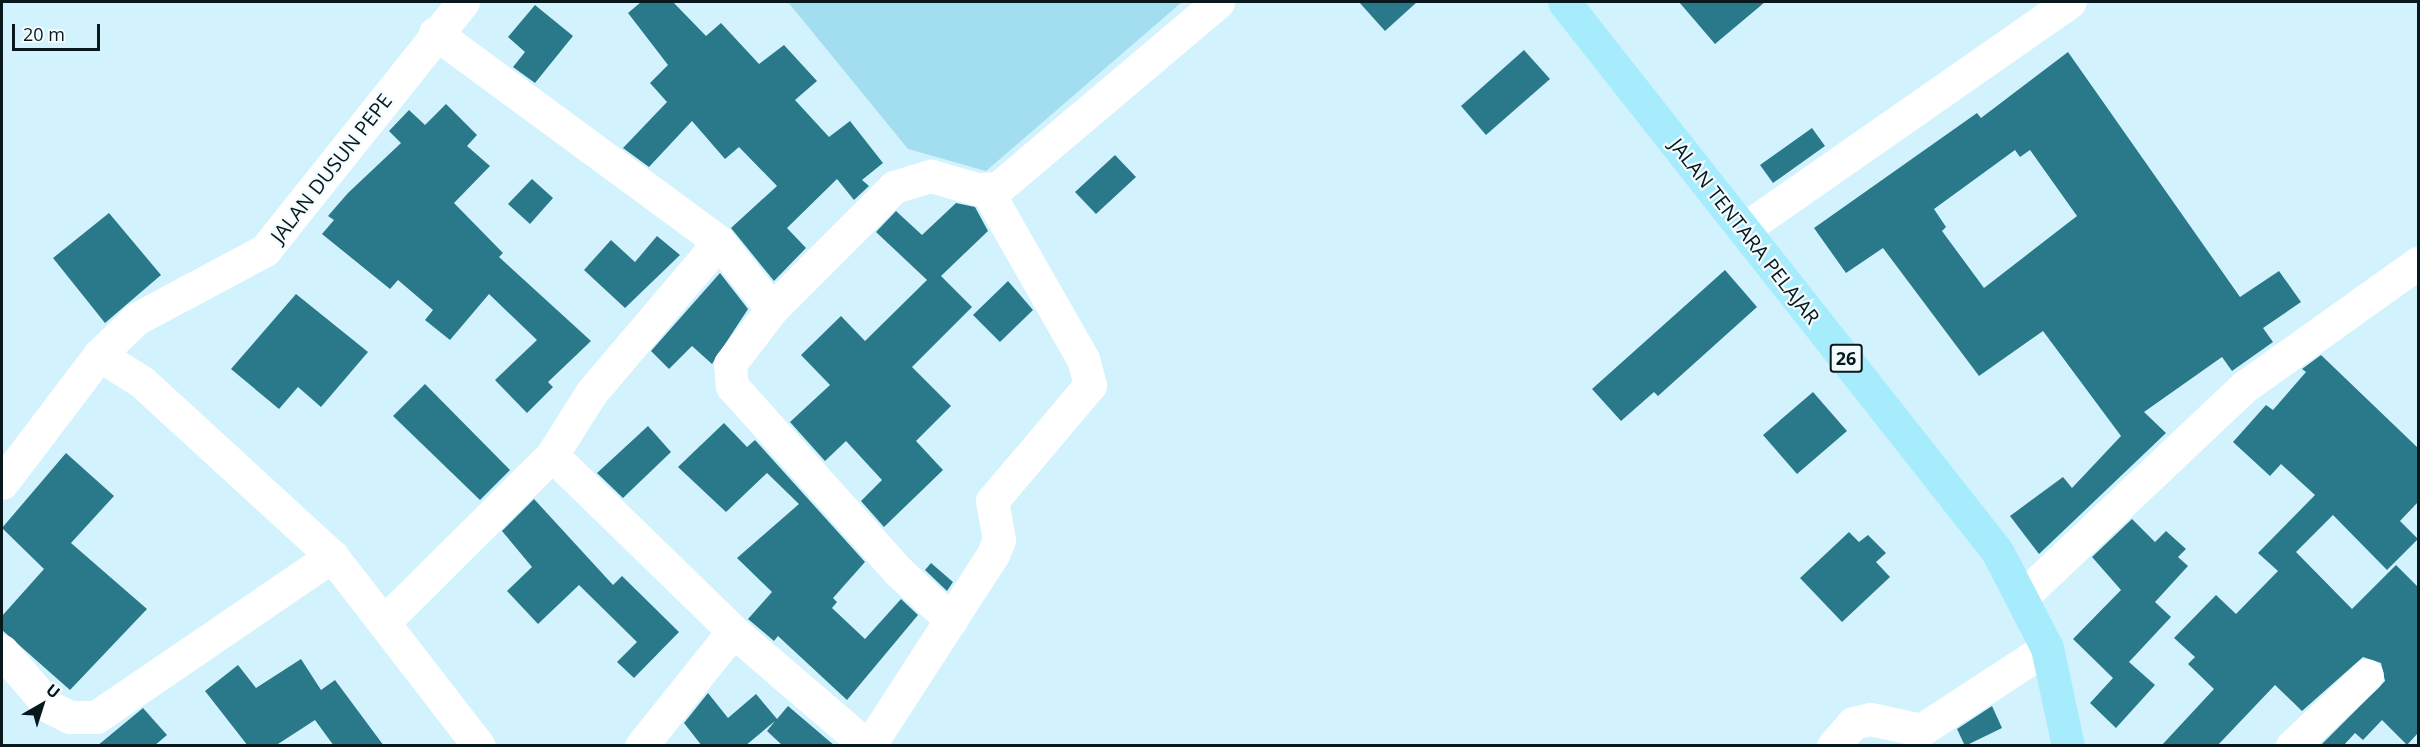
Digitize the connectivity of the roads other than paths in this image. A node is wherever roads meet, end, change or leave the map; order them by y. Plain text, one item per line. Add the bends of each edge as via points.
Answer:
1 (463, 2) edge
2 (1218, 2) edge
3 (1564, 2) edge
4 (2070, 2) edge
5 (435, 33) junction
6 (987, 191) junction
7 (1744, 229) junction
8 (719, 242) junction
9 (2418, 263) edge
10 (772, 309) junction
11 (99, 356) junction
12 (552, 455) junction
13 (2, 483) edge
14 (332, 556) junction
15 (2024, 595) junction
16 (386, 620) junction
17 (951, 620) junction
18 (732, 632) junction
19 (2047, 648) junction
20 (2, 651) edge
21 (2367, 675) dead end
22 (479, 746) edge
23 (641, 746) edge
24 (868, 746) edge
25 (1833, 746) edge
26 (2068, 746) edge
27 (2292, 746) edge

1 - 5 street, JALAN DUSUN PEPE
2 - 6 street via 998,188
3 - 7 main road, JALAN TENTARA PELAJAR / 26
4 - 7 street
5 - 8 street
5 - 11 street, JALAN DUSUN PEPE via 265,250 136,319
6 - 10 street via 932,176 907,179
6 - 17 street via 1083,359 1090,385 992,501 999,540
7 - 15 main road, JALAN TENTARA PELAJAR / 26 via 1997,551
8 - 10 street
8 - 12 street via 591,393
9 - 15 street via 2244,387
10 - 17 street via 730,364 732,386 899,572
11 - 13 street, JALAN DUSUN PEPE
11 - 14 street via 142,382
12 - 16 street
12 - 18 street
14 - 16 street
14 - 20 street via 96,717 70,717 50,707
15 - 19 main road, JALAN TENTARA PELAJAR / 26
16 - 22 street
17 - 24 street
18 - 23 street
18 - 24 street
19 - 25 street via 1921,730 1870,720 1853,723
19 - 26 main road, JALAN TENTARA PELAJAR / 26
21 - 27 street

